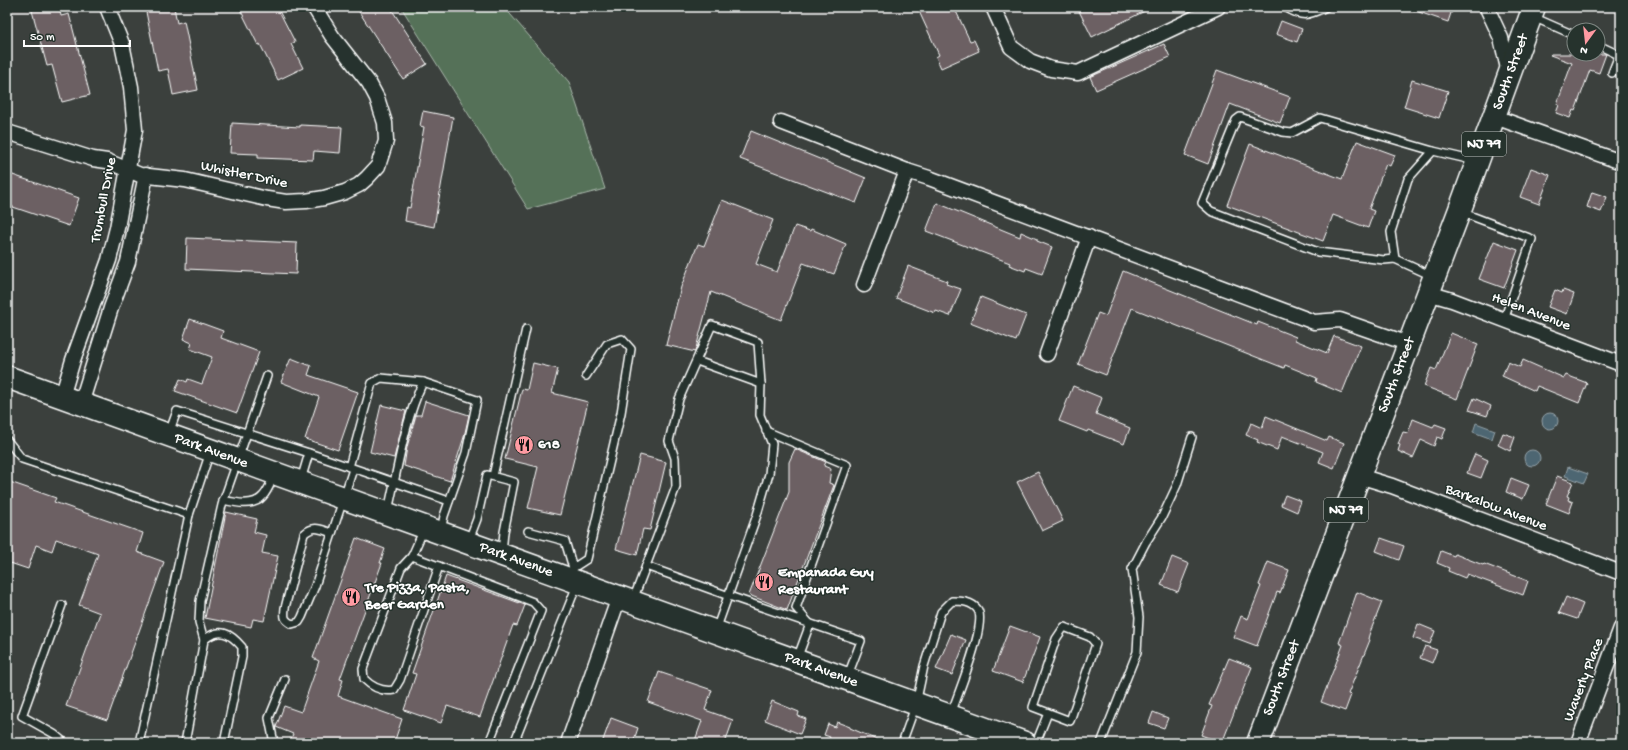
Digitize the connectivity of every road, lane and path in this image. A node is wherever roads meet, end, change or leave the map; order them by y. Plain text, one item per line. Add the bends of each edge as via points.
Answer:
1 (107, 7) edge
2 (314, 7) edge
3 (993, 7) edge
4 (1218, 7) edge
5 (1285, 7) edge
6 (1326, 7) edge
7 (1487, 7) edge
8 (1532, 12) edge
9 (1566, 31) edge
10 (1606, 49) edge
11 (1612, 73) dead end
12 (1510, 76) junction
13 (1494, 117) junction
14 (781, 122) dead end
15 (7, 132) edge
16 (1433, 151) junction
17 (1477, 162) junction
18 (1621, 162) edge
19 (127, 170) junction
20 (907, 171) junction
21 (146, 175) junction
22 (1459, 212) junction
23 (1089, 237) junction
24 (1395, 259) junction
25 (864, 285) dead end
26 (1431, 285) junction
27 (1504, 320) junction
28 (526, 329) dead end
29 (1409, 344) junction
30 (1047, 354) dead end
31 (697, 361) junction
32 (1621, 364) edge
33 (267, 376) dead end
34 (586, 376) dead end
35 (7, 378) edge
36 (423, 382) junction
37 (761, 384) junction
38 (72, 401) junction
39 (766, 431) junction
40 (247, 434) junction
41 (168, 435) junction
42 (1192, 437) dead end
43 (7, 440) edge
44 (210, 450) junction
45 (309, 453) junction
46 (238, 460) junction
47 (351, 468) junction
48 (275, 473) junction
49 (493, 476) junction
50 (1360, 476) junction
51 (300, 482) junction
52 (395, 482) junction
53 (344, 498) junction
54 (223, 500) junction
55 (449, 501) junction
56 (387, 514) junction
57 (189, 515) junction
58 (433, 530) junction
59 (528, 531) dead end
60 (332, 533) junction
61 (468, 542) junction
62 (502, 554) junction
63 (412, 556) junction
64 (439, 566) junction
65 (646, 566) junction
66 (1621, 573) edge
67 (573, 576) junction
68 (729, 596) junction
69 (626, 600) junction
70 (62, 604) dead end
71 (810, 624) junction
72 (1621, 628) edge
73 (715, 632) junction
74 (204, 640) junction
75 (796, 661) junction
76 (285, 679) dead end
77 (846, 679) junction
78 (916, 704) junction
79 (1048, 713) junction
80 (950, 716) junction
81 (65, 743) edge
82 (139, 743) edge
83 (185, 743) edge
84 (224, 743) edge
85 (274, 743) edge
86 (489, 743) edge
87 (514, 743) edge
88 (568, 743) edge
89 (902, 743) edge
90 (1025, 743) edge
91 (1036, 743) edge
92 (1101, 743) edge
93 (1258, 743) edge
94 (1578, 743) edge

1 - 19 street, Trumbull Drive via 122,44 131,87 135,130
2 - 21 street, Whistler Drive via 332,36 368,83 380,105 386,141 378,166 368,178 345,192 306,202 286,202 185,180
3 - 4 street via 1012,46 1030,61 1050,69 1078,73
5 - 6 lane via 1297,14 1310,14
7 - 12 street via 1501,38
8 - 9 lane
8 - 12 main road, South Street / NJ 79
10 - 11 lane via 1619,55
12 - 13 main road, South Street / NJ 79
13 - 17 main road, South Street / NJ 79
13 - 18 street
14 - 20 street
15 - 19 street, Whistler Drive via 107,161
16 - 17 lane
16 - 24 lane via 1408,179 1391,232
16 - 24 lane via 1320,118 1292,133 1240,117 1236,120 1202,203 1211,212 1318,252
17 - 22 main road, South Street / NJ 79
19 - 21 street, Whistler Drive
19 - 38 street, Trumbull Drive via 109,260 73,360
20 - 23 street
20 - 25 street
21 - 38 street via 128,262
22 - 26 main road, South Street / NJ 79
22 - 27 lane via 1532,239
23 - 29 street via 1314,322 1340,320
23 - 30 street
24 - 26 lane
26 - 27 street, Helen Avenue via 1452,300
26 - 29 main road, South Street / NJ 79
27 - 32 street, Helen Avenue
28 - 49 lane
29 - 50 main road, South Street / NJ 79
31 - 37 lane
31 - 37 lane via 712,325 758,342
31 - 65 lane via 679,399 670,441 675,458 676,487
33 - 40 lane
34 - 67 lane via 607,344 622,339 631,349 621,413 587,559
35 - 38 main road, Park Avenue
36 - 47 lane via 381,378 372,383
36 - 52 lane via 417,394 398,461
36 - 55 lane via 477,400 466,453
37 - 39 lane via 760,415
38 - 41 main road, Park Avenue
39 - 68 lane via 772,444 769,474
39 - 71 lane via 847,465 796,608
40 - 41 lane via 177,411
40 - 45 lane
40 - 46 lane
41 - 44 main road, Park Avenue
42 - 92 lane via 1177,485 1162,518 1132,569 1139,617 1137,652
43 - 57 lane via 22,459
44 - 46 main road, Park Avenue
44 - 57 lane
45 - 47 lane
45 - 51 lane
46 - 48 main road, Park Avenue
46 - 54 lane
47 - 52 lane
47 - 53 lane
48 - 51 main road, Park Avenue
48 - 54 lane via 264,496 254,503
49 - 61 lane via 487,475 477,519
49 - 62 lane via 514,482
50 - 66 street, Barkalow Avenue
50 - 93 main road, South Street / NJ 79
51 - 53 main road, Park Avenue
52 - 55 lane
52 - 56 lane
53 - 56 main road, Park Avenue
53 - 60 lane
54 - 74 lane via 200,601 199,622
55 - 58 lane
56 - 58 main road, Park Avenue
57 - 82 lane
58 - 61 main road, Park Avenue
58 - 63 lane
59 - 67 lane via 564,541
60 - 60 lane via 315,528 304,534 285,608 284,617 292,624 299,622 302,617
61 - 62 main road, Park Avenue
62 - 67 main road, Park Avenue
63 - 64 lane
63 - 64 lane via 401,568 363,669 364,679 371,686 387,692 394,690 400,680
64 - 86 lane via 533,602 541,611
65 - 68 lane
65 - 69 lane
67 - 69 main road, Park Avenue
67 - 87 lane
68 - 71 lane
68 - 73 lane
69 - 73 main road, Park Avenue
69 - 88 street
70 - 81 lane via 22,716
71 - 75 lane
71 - 77 lane via 861,641
72 - 94 street, Waverly Place
73 - 75 main road, Park Avenue
74 - 83 lane
74 - 84 lane via 212,634 222,633 234,638 242,647
75 - 77 main road, Park Avenue
76 - 85 lane via 269,718
77 - 78 main road, Park Avenue
78 - 80 main road, Park Avenue
78 - 80 lane via 940,612 952,602 965,601 977,609 980,618 975,646
78 - 89 lane
79 - 79 lane via 1033,708 1056,639 1064,627 1090,637 1096,644 1070,720
79 - 91 lane
80 - 90 main road, Park Avenue

